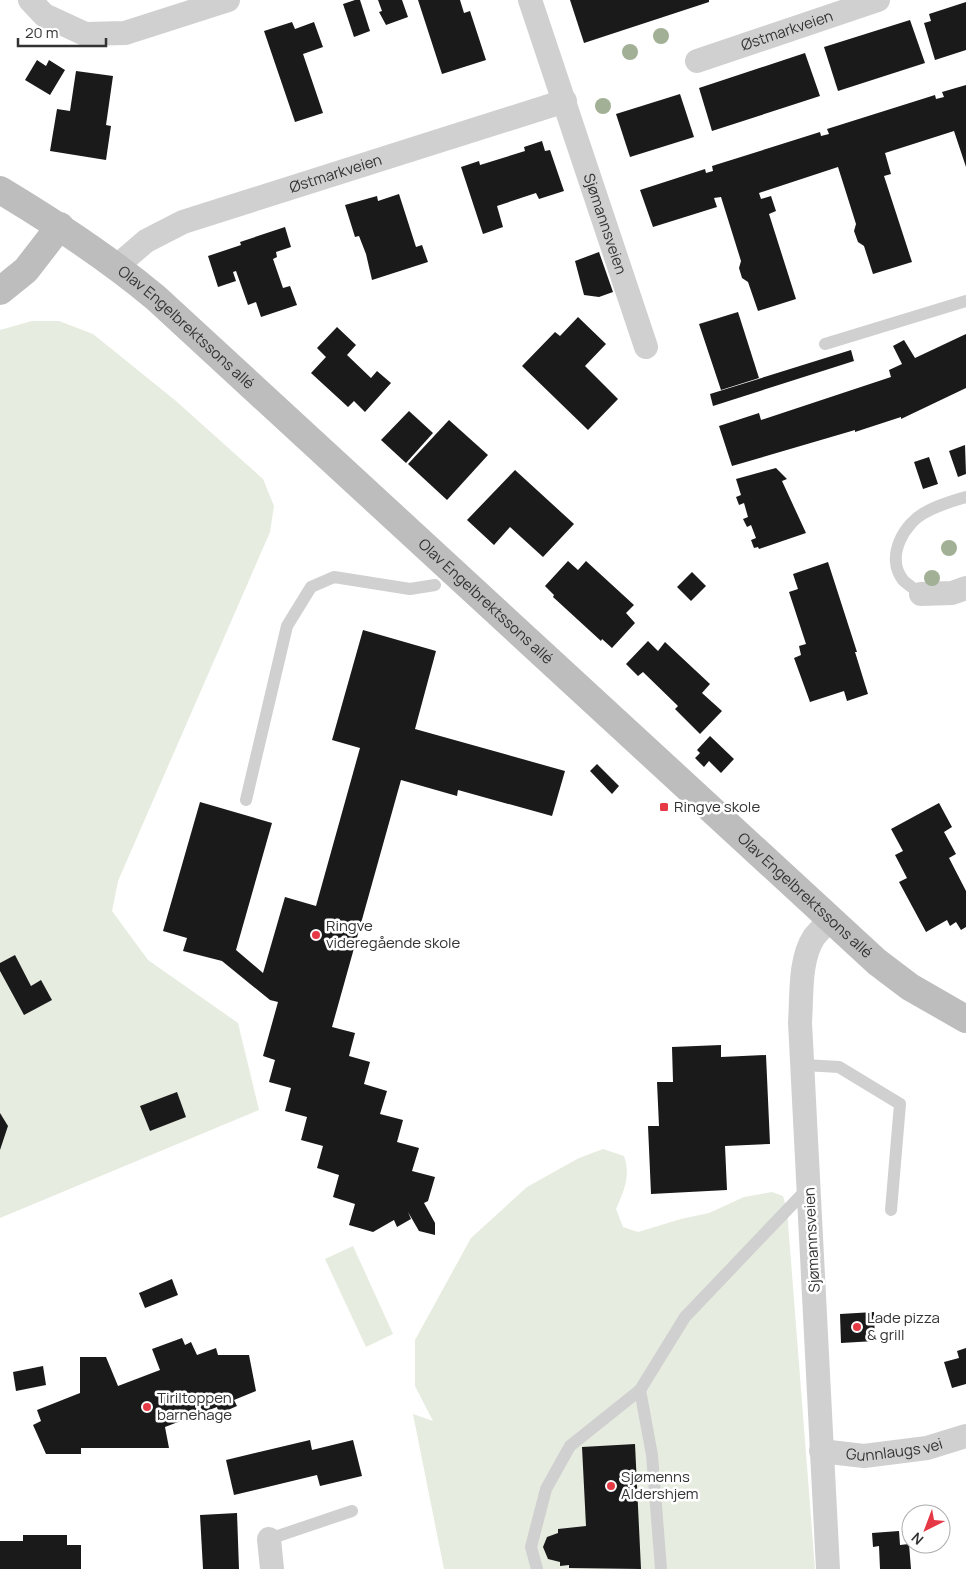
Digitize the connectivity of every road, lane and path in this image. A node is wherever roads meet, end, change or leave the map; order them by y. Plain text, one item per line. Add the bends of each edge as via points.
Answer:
1 (30, 0) edge
2 (228, 0) edge
3 (530, 0) edge
4 (878, 0) edge
5 (696, 61) dead end
6 (565, 101) junction
7 (0, 190) edge
8 (60, 226) junction
9 (117, 266) junction
10 (0, 291) edge
11 (966, 301) edge
12 (825, 344) dead end
13 (646, 347) dead end
14 (966, 497) edge
15 (435, 584) dead end
16 (966, 588) edge
17 (921, 594) joint
18 (246, 800) dead end
19 (830, 919) junction
20 (966, 1019) edge
21 (804, 1065) junction
22 (809, 1187) junction
23 (891, 1210) dead end
24 (640, 1390) junction
25 (966, 1436) edge
26 (822, 1451) junction
27 (352, 1511) dead end
28 (270, 1538) joint
29 (272, 1569) edge
30 (537, 1569) edge
31 (661, 1569) edge
32 (828, 1569) edge

1 - 2 street via 44,15 85,34 125,33
3 - 6 street, Sjømannsveien
4 - 5 street, Østmarkveien
6 - 9 street, Østmarkveien via 183,222 146,241
6 - 13 street, Sjømannsveien
7 - 8 street, Olav Engelbrektssons allé
8 - 9 street, Olav Engelbrektssons allé
8 - 10 street via 26,270
9 - 19 street, Olav Engelbrektssons allé via 335,461
11 - 12 lane
14 - 17 lane via 925,512 911,523 899,543 895,557 902,579
15 - 18 lane via 410,589 334,577 311,587 287,626
16 - 17 street via 952,593
19 - 20 street, Olav Engelbrektssons allé via 903,982
19 - 21 street, Sjømannsveien via 814,938 803,972 800,1022
21 - 22 street, Sjømannsveien
21 - 23 lane via 839,1067 900,1104
22 - 24 lane via 685,1317
22 - 26 street, Sjømannsveien
24 - 30 lane via 570,1446 546,1489 531,1547
24 - 31 lane via 652,1455
25 - 26 street, Gunnlaugs vei via 927,1448 864,1456
26 - 32 street, Sjømannsveien
27 - 28 lane
28 - 29 street

